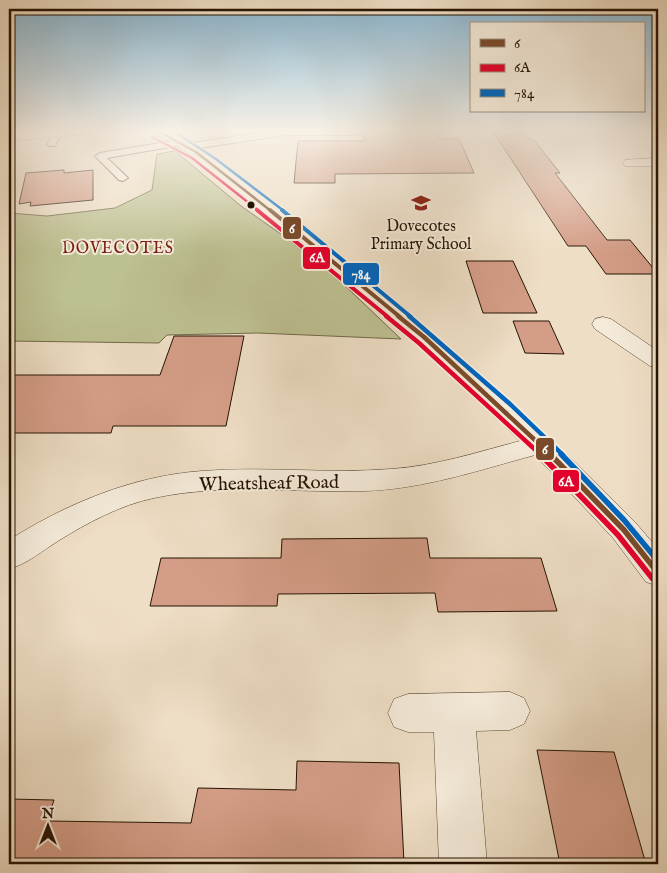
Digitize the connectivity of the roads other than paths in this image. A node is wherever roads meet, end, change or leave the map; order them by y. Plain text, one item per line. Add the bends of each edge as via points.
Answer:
1 (115, 171) edge
2 (220, 171) edge
3 (122, 178) dead end
4 (603, 324) dead end
5 (658, 361) edge
6 (541, 445) junction
7 (9, 556) edge
8 (658, 572) edge
9 (510, 711) dead end
10 (454, 712) junction
11 (408, 713) dead end
12 (463, 864) edge

1 - 3 lane
2 - 6 street via 424,337
4 - 5 street
6 - 7 street, Wheatsheaf Road via 453,470 393,479 220,480 173,484 92,509 44,533
6 - 8 street via 624,530
9 - 10 street
10 - 11 street
10 - 12 street

